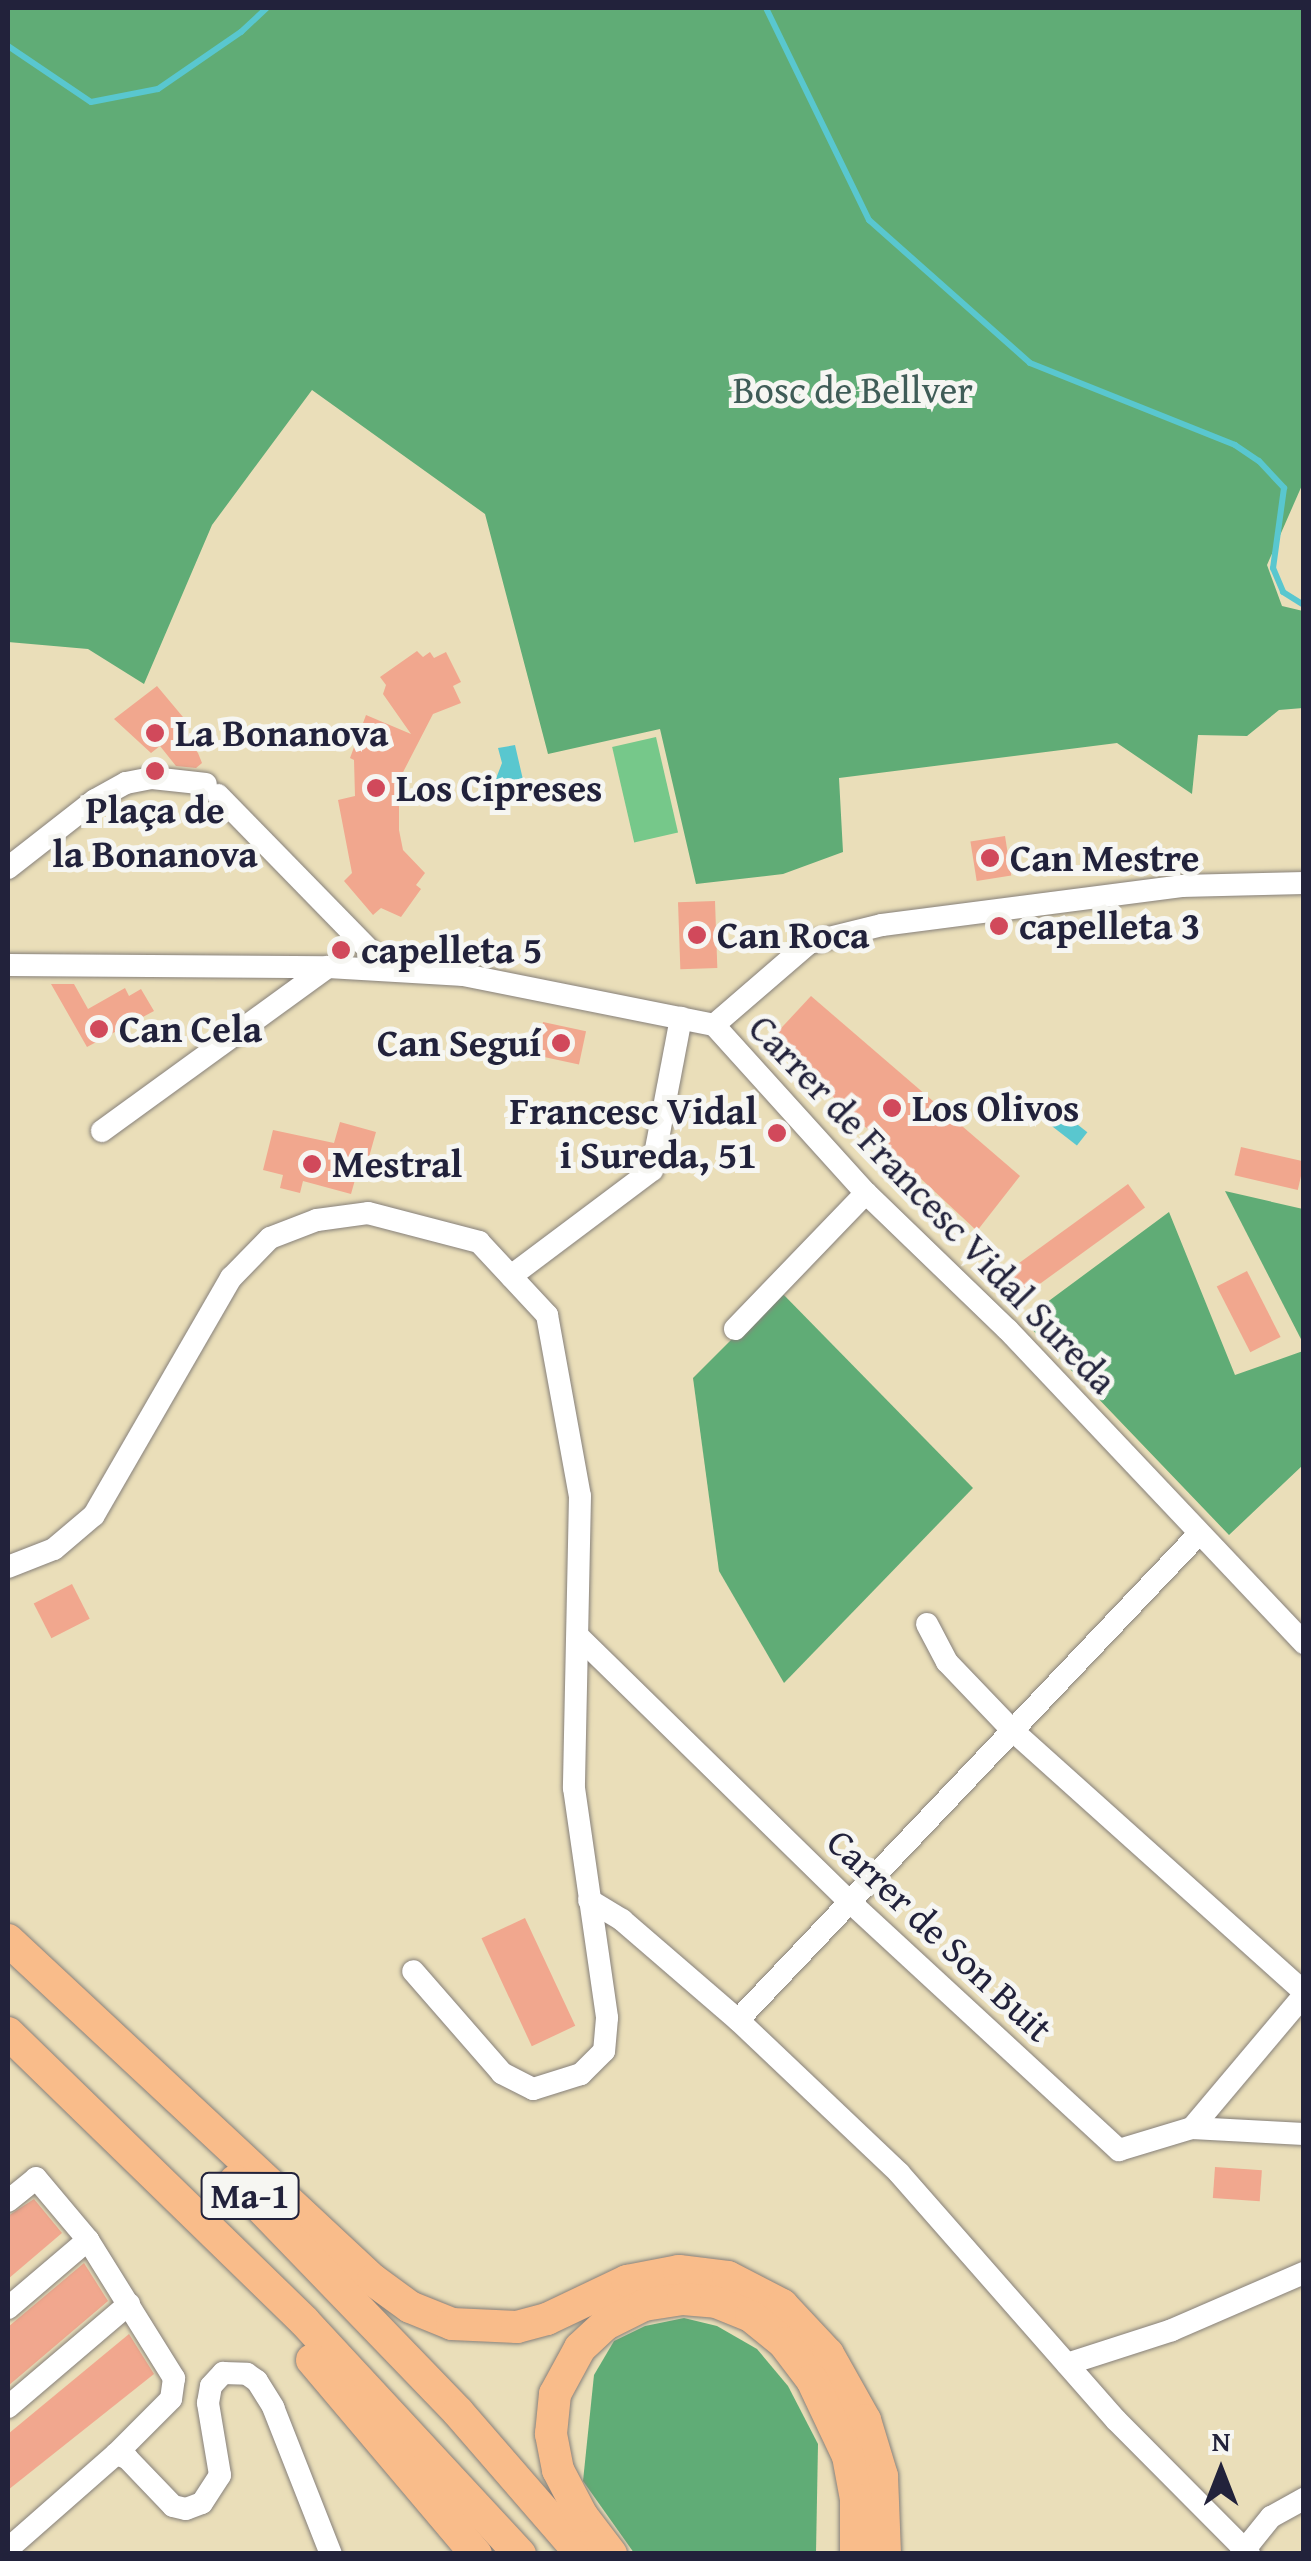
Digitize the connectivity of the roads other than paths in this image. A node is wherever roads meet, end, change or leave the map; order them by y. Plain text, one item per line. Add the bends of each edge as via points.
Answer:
1 (8, 868) edge
2 (1304, 883) edge
3 (8, 965) edge
4 (328, 967) junction
5 (388, 969) junction
6 (681, 1018) junction
7 (714, 1024) junction
8 (102, 1131) dead end
9 (866, 1194) junction
10 (510, 1276) junction
11 (735, 1330) dead end
12 (1198, 1535) junction
13 (8, 1567) edge
14 (927, 1624) dead end
15 (580, 1638) junction
16 (1304, 1643) edge
17 (1012, 1730) junction
18 (589, 1900) junction
19 (850, 1902) junction
20 (8, 1940) edge
21 (8, 1963) edge
22 (414, 1971) dead end
23 (1304, 1993) edge
24 (738, 2020) junction
25 (8, 2034) edge
26 (1192, 2128) junction
27 (1304, 2134) edge
28 (8, 2201) edge
29 (183, 2201) junction
30 (88, 2240) junction
31 (1304, 2273) edge
32 (129, 2304) junction
33 (8, 2308) edge
34 (1067, 2364) junction
35 (8, 2407) edge
36 (116, 2454) junction
37 (1304, 2499) edge
38 (8, 2549) edge
39 (1245, 2552) edge
40 (330, 2554) edge
41 (476, 2554) edge
42 (520, 2554) edge
43 (581, 2554) edge
44 (611, 2554) edge
45 (856, 2554) edge
46 (886, 2554) edge

1 - 5 street via 126,783 152,778 212,789
2 - 7 street via 1181,886 882,925 810,943
3 - 4 street, Carrer de Francesc Vidal Sureda
4 - 5 street, Carrer de Francesc Vidal Sureda
4 - 8 street
5 - 6 street, Carrer de Francesc Vidal Sureda via 464,974
6 - 7 street, Carrer de Francesc Vidal Sureda
6 - 10 street via 652,1170
7 - 9 street, Carrer de Francesc Vidal Sureda
9 - 11 street
9 - 12 street, Carrer de Francesc Vidal Sureda via 1008,1330
10 - 13 street via 479,1242 368,1213 317,1220 270,1238 230,1278 94,1515 54,1549
10 - 15 street via 547,1315 580,1496
12 - 16 street, Carrer de Francesc Vidal Sureda
12 - 17 street
14 - 17 street via 946,1662
15 - 18 street via 574,1788
15 - 19 street, Carrer de Son Buit
17 - 19 street
17 - 23 street
18 - 22 street via 607,2018 604,2051 582,2074 533,2088 502,2073
18 - 24 street via 622,1920
19 - 24 street
19 - 26 street, Carrer de Son Buit via 1119,2150
20 - 46 highway via 372,2280 410,2307 452,2324 517,2327 627,2281 679,2271 728,2277 782,2305 828,2354 865,2420 882,2476
21 - 43 highway, Ma-1 via 312,2258
23 - 26 street
24 - 34 street via 899,2173
25 - 29 highway, Ma-1
26 - 27 street, Carrer de Son Buit
28 - 30 street via 36,2178
29 - 41 highway via 228,2268
29 - 42 highway, Ma-1 via 370,2389
30 - 32 street
30 - 33 street
31 - 34 street via 1172,2330
32 - 35 street
32 - 36 street via 174,2378 171,2399
34 - 39 street
36 - 38 street
36 - 40 street via 173,2506 202,2504 220,2475 211,2386 223,2374 247,2374 273,2407
37 - 39 street via 1272,2517
44 - 45 highway via 558,2470 555,2394 580,2348 606,2324 644,2306 683,2299 716,2302 751,2316 784,2343 812,2380 848,2456

